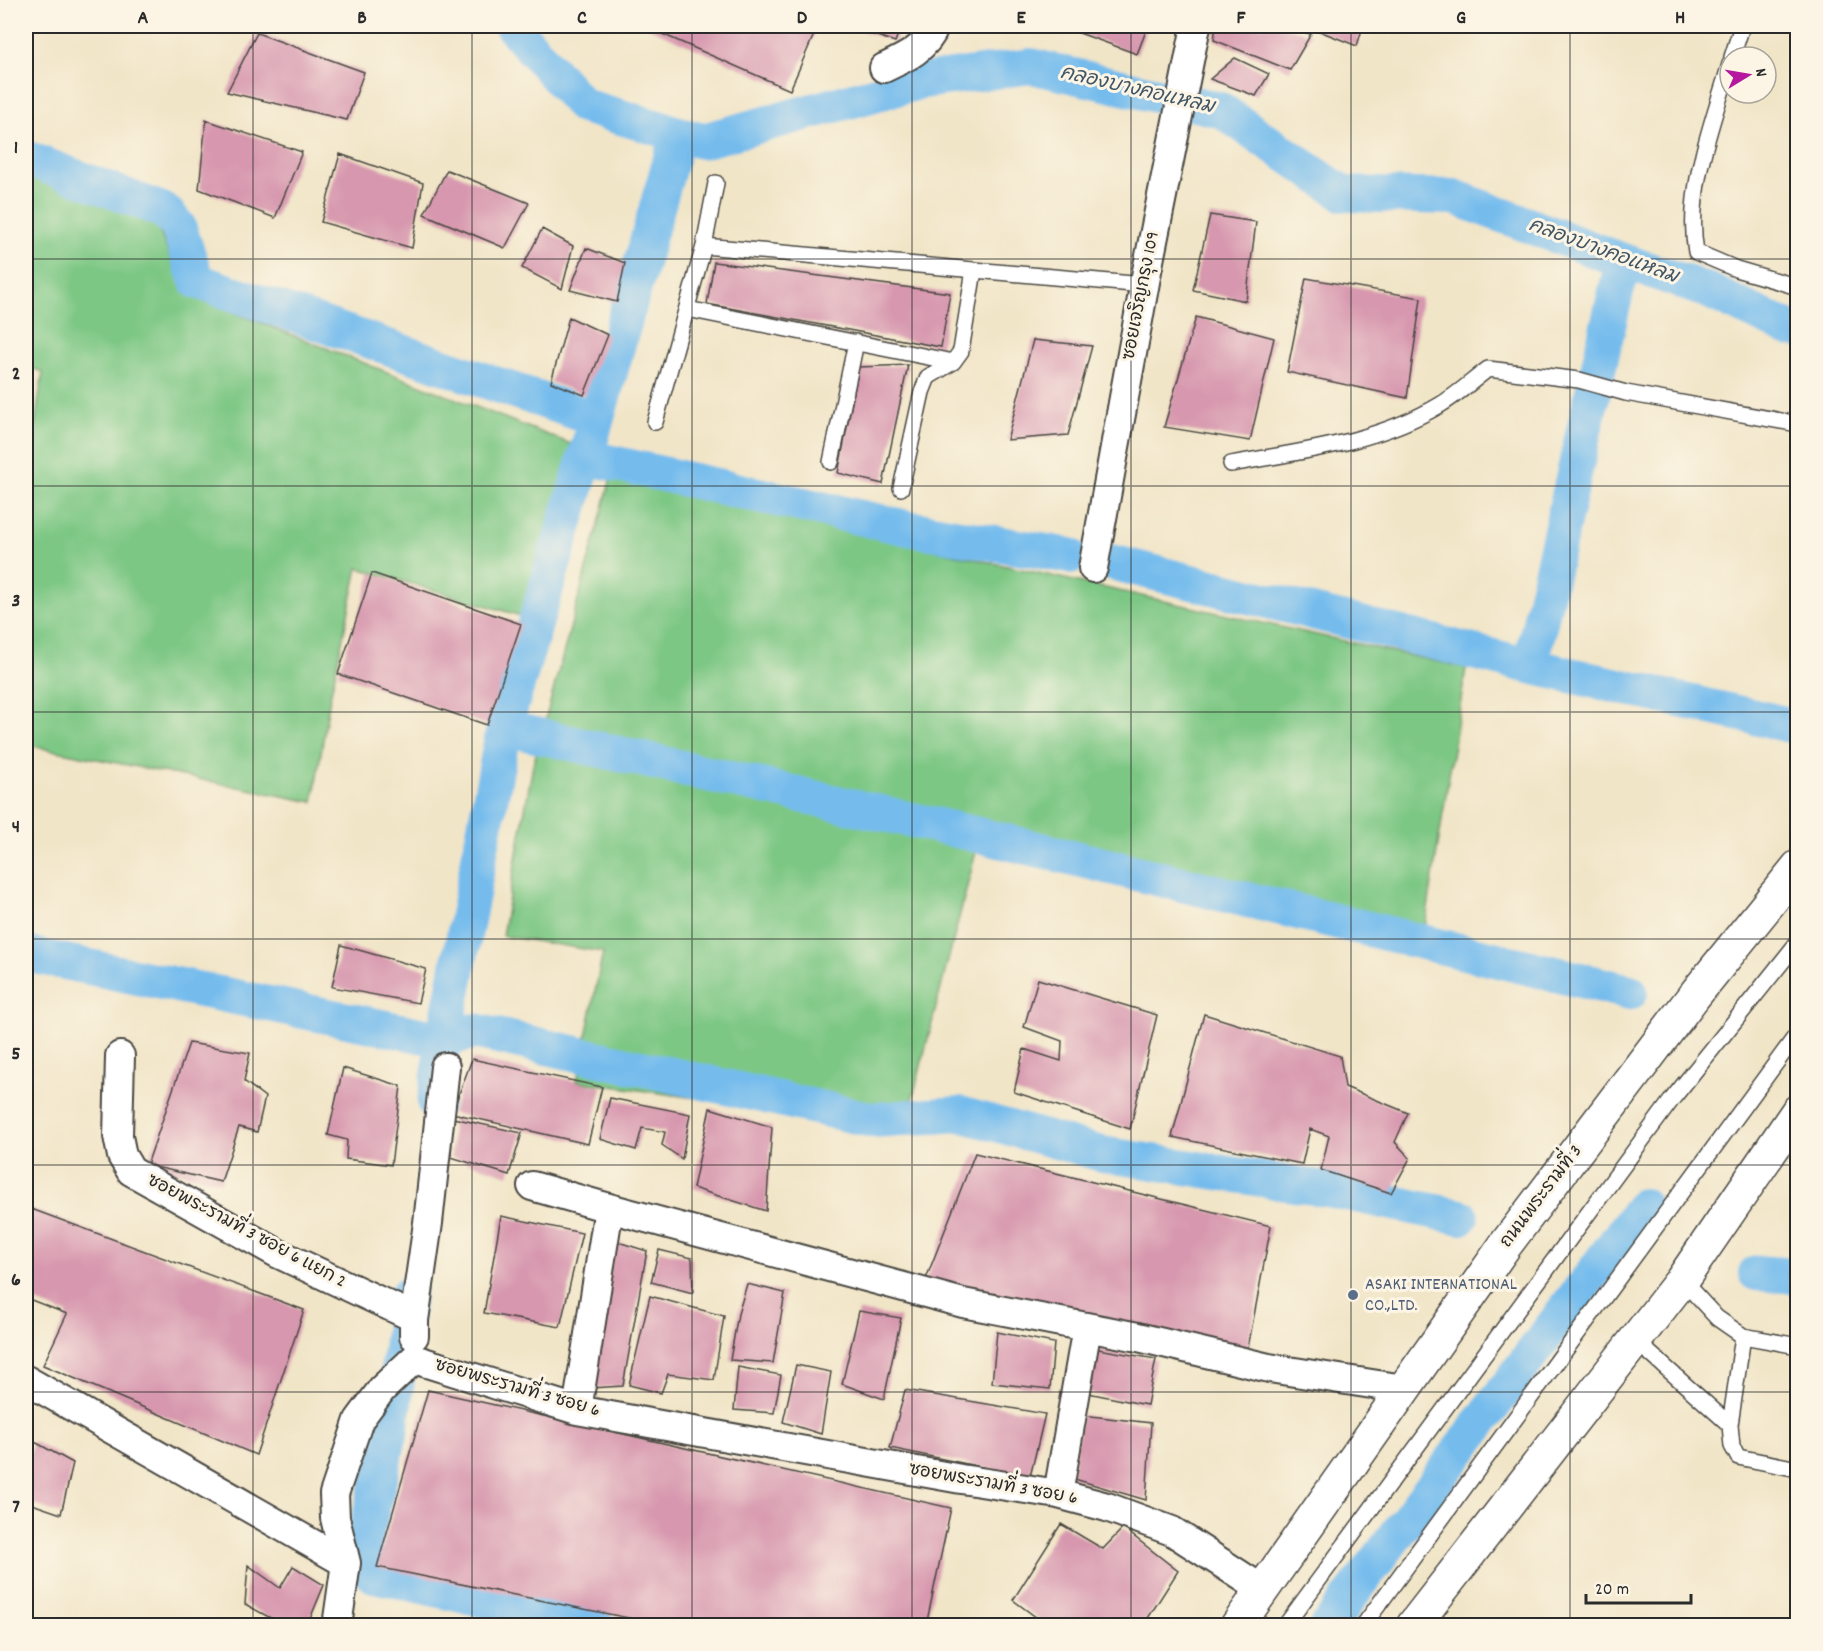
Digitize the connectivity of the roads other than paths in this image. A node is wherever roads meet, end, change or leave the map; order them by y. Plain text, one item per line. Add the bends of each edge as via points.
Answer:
1 (935, 26) edge
2 (1197, 26) edge
3 (1742, 26) edge
4 (1736, 45) edge
5 (884, 68) dead end
6 (1718, 104) edge
7 (716, 183) dead end
8 (704, 246) junction
9 (974, 270) junction
10 (1144, 285) junction
11 (1797, 287) edge
12 (687, 309) junction
13 (856, 342) junction
14 (953, 362) junction
15 (656, 422) dead end
16 (1797, 424) edge
17 (831, 462) dead end
18 (1231, 464) dead end
19 (901, 488) dead end
20 (1093, 568) dead end
21 (1797, 867) edge
22 (1797, 942) edge
23 (1797, 1033) edge
24 (120, 1056) dead end
25 (445, 1067) dead end
26 (1794, 1124) edge
27 (531, 1186) dead end
28 (609, 1209) junction
29 (1682, 1280) junction
30 (409, 1316) junction
31 (1087, 1327) junction
32 (1743, 1336) junction
33 (1635, 1340) junction
34 (1797, 1346) edge
35 (410, 1362) junction
36 (26, 1380) edge
37 (1404, 1389) junction
38 (577, 1410) junction
39 (1730, 1425) junction
40 (1797, 1469) edge
41 (1058, 1494) junction
42 (346, 1563) junction
43 (1263, 1590) junction
44 (1417, 1624) edge
45 (337, 1626) edge
46 (1237, 1626) edge
47 (1285, 1626) edge
48 (1363, 1626) edge

1 - 5 street via 931,37 911,55
2 - 10 street, ซอยเจริญกรุง 109
3 - 4 lane
6 - 11 lane via 1701,160 1692,231 1696,252
7 - 8 lane
8 - 9 lane
8 - 12 lane
9 - 10 lane
9 - 14 lane via 960,351
10 - 20 street, ซอยเจริญกรุง 109
12 - 13 lane
12 - 15 lane
13 - 14 lane
13 - 17 lane
14 - 19 lane via 928,377
16 - 18 lane via 1626,393 1579,380 1488,369 1441,405 1407,422 1342,444
21 - 37 main road, ถนนพระรามที่ 3 via 1513,1235
22 - 47 lane via 1673,1098
23 - 48 lane
24 - 30 street, ซอยพระรามที่ 3 ซอย 6 แยก 2 via 118,1136 130,1171 277,1253
25 - 30 street via 428,1223
26 - 29 main road
27 - 28 street
28 - 31 street via 963,1303
28 - 38 street
29 - 32 lane via 1717,1318
29 - 33 main road
30 - 35 street
31 - 37 street via 1269,1368
31 - 41 street
32 - 34 lane
32 - 39 lane
33 - 39 lane
33 - 44 main road
35 - 38 street, ซอยพระรามที่ 3 ซอย 6
35 - 42 street via 382,1389 359,1420 334,1494 335,1518
36 - 42 street
37 - 43 main road, ถนนพระรามที่ 3
38 - 41 street, ซอยพระรามที่ 3 ซอย 6
39 - 40 lane via 1732,1446 1738,1456
41 - 43 street, ซอยพระรามที่ 3 ซอย 6 via 1172,1531
42 - 45 street
43 - 46 main road, ถนนพระรามที่ 3

